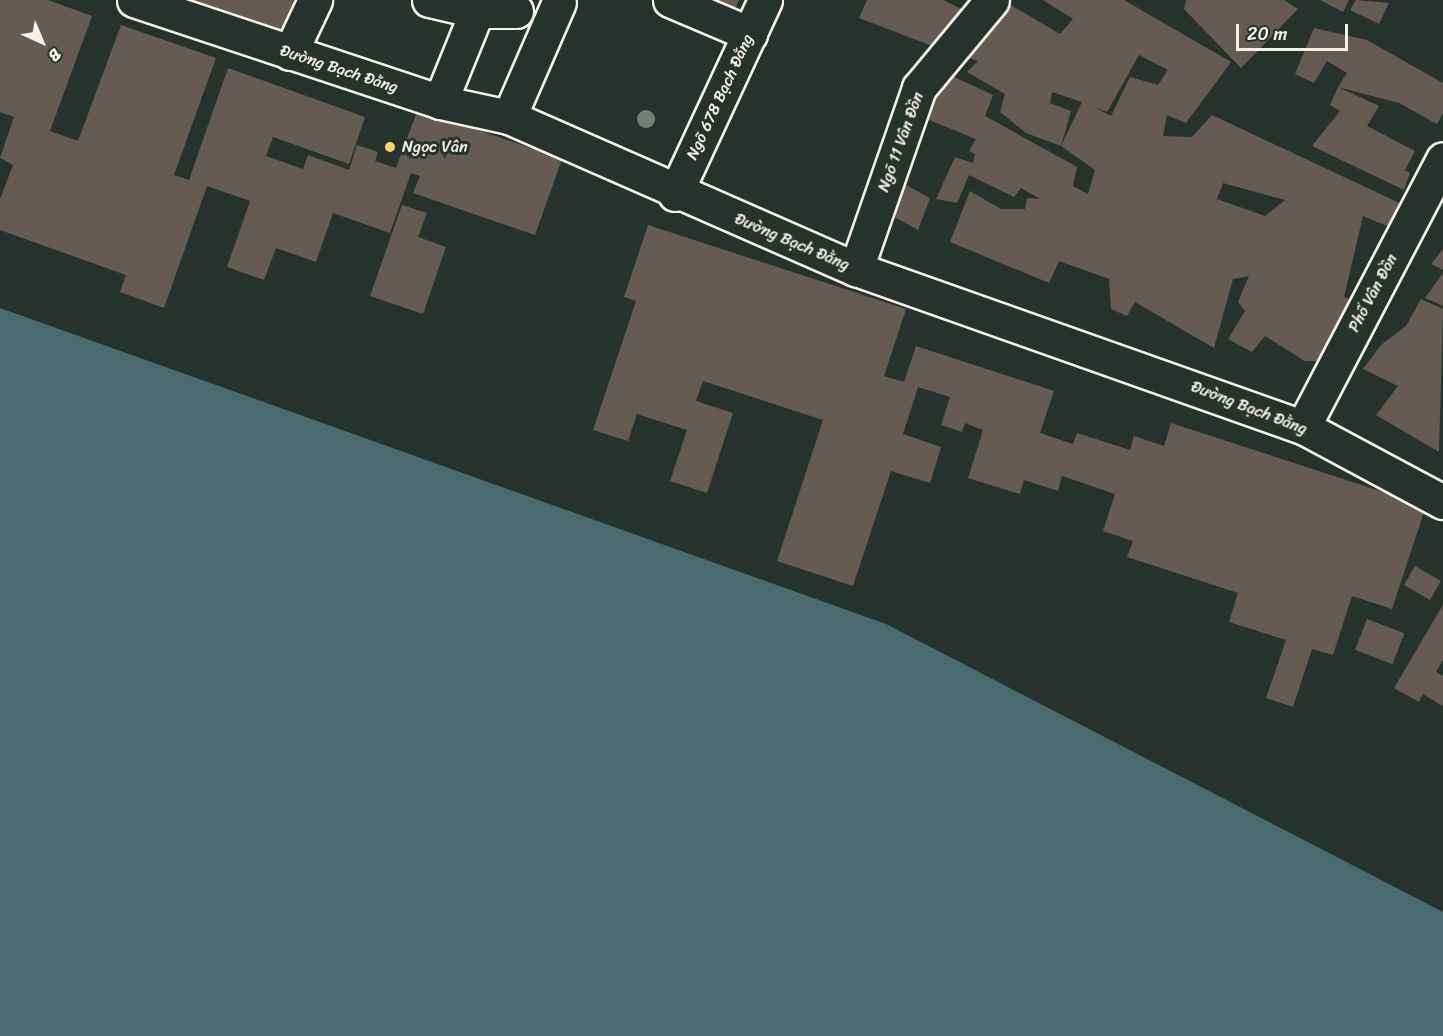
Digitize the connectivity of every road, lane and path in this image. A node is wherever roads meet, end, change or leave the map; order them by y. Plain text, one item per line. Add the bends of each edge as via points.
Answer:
1 (134, 0) edge
2 (315, 0) edge
3 (429, 0) edge
4 (670, 0) edge
5 (765, 0) edge
6 (992, 0) edge
7 (559, 2) dead end
8 (477, 11) junction
9 (516, 11) dead end
10 (750, 34) junction
11 (290, 53) junction
12 (440, 102) junction
13 (509, 117) junction
14 (1443, 159) edge
15 (675, 194) junction
16 (856, 269) junction
17 (1303, 427) junction
18 (1443, 502) edge

1 - 11 street, Đường Bạch Đằng
2 - 11 street
3 - 8 street
4 - 10 street
5 - 10 street, Ngõ 678 Bạch Đằng
6 - 16 street, Ngõ 11 Vân Đồn via 919,88
7 - 13 street
8 - 9 street
8 - 12 street
10 - 15 street, Ngõ 678 Bạch Đằng
11 - 12 street, Đường Bạch Đằng
12 - 13 street, Đường Bạch Đằng
13 - 15 street, Đường Bạch Đằng
14 - 17 street, Phố Vân Đồn
15 - 16 street, Đường Bạch Đằng
16 - 17 street, Đường Bạch Đằng
17 - 18 street, Đường Bạch Đằng

